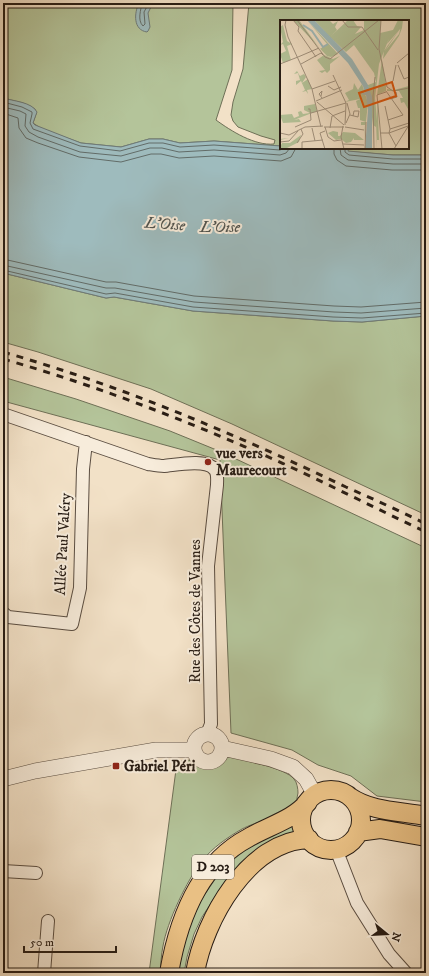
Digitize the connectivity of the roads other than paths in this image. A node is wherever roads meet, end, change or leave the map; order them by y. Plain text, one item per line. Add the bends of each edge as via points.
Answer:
1 (3, 414) edge
2 (86, 442) junction
3 (3, 613) edge
4 (208, 734) junction
5 (222, 748) junction
6 (194, 750) junction
7 (3, 779) edge
8 (350, 797) junction
9 (311, 798) junction
10 (426, 816) edge
11 (358, 832) junction
12 (426, 837) edge
13 (309, 839) junction
14 (336, 849) junction
15 (3, 871) edge
16 (36, 873) dead end
17 (48, 921) dead end
18 (44, 973) edge
19 (169, 973) edge
20 (195, 973) edge
21 (406, 973) edge

1 - 2 street, Rue des Côtes de Vannes
2 - 3 street, Allée Paul Valéry via 80,588 72,624 8,617
2 - 4 street, Rue des Côtes de Vannes via 148,464 165,466 198,463 215,469 218,479 208,566 211,724
4 - 5 street via 219,740
4 - 6 street via 199,737
5 - 6 street via 218,757 210,762 198,758
5 - 9 street via 271,759 293,767 306,779
6 - 7 street via 156,750
8 - 9 main road via 333,790
8 - 10 main road via 369,806
8 - 11 main road via 358,806 360,814
9 - 13 main road via 304,810 302,823
9 - 19 main road, D 203 via 292,817 234,846 208,872 184,916
11 - 12 main road via 380,828
11 - 14 main road via 348,844
13 - 14 main road via 317,846
13 - 20 main road, D 203 via 291,841 275,849 241,877 222,903 208,930 201,945
14 - 21 street via 357,903 389,954
15 - 16 street
17 - 18 street

